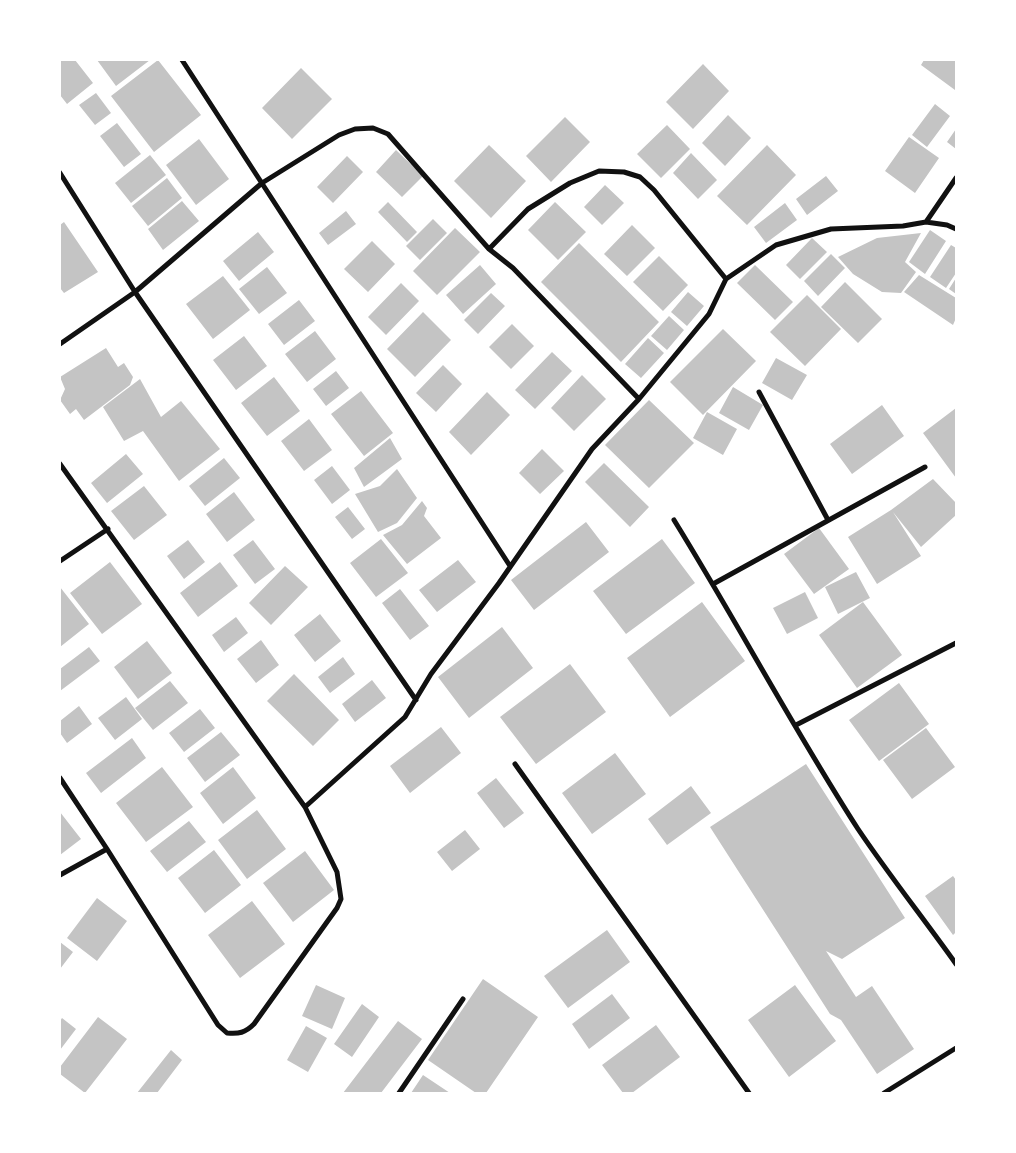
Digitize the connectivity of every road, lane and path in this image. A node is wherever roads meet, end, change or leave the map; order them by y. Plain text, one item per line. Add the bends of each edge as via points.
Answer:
1 (182, 60) edge
2 (60, 173) edge
3 (956, 178) edge
4 (262, 184) junction
5 (926, 222) junction
6 (956, 229) edge
7 (489, 249) junction
8 (726, 279) junction
9 (135, 292) junction
10 (60, 344) edge
11 (759, 392) dead end
12 (639, 399) junction
13 (60, 464) edge
14 (924, 467) dead end
15 (674, 520) dead end
16 (828, 520) junction
17 (108, 529) junction
18 (60, 560) edge
19 (510, 566) junction
20 (714, 584) junction
21 (956, 643) edge
22 (416, 700) junction
23 (796, 725) junction
24 (515, 764) dead end
25 (60, 778) edge
26 (305, 807) junction
27 (107, 849) junction
28 (60, 875) edge
29 (956, 964) edge
30 (462, 999) dead end
31 (956, 1048) edge
32 (399, 1093) edge
33 (750, 1093) edge
34 (884, 1093) edge

1 - 4 street
2 - 9 street
3 - 5 street
4 - 7 street via 339,135 354,129 373,128 388,134
4 - 9 street
4 - 19 street
5 - 6 street
5 - 8 street via 831,229 776,245
7 - 8 street via 528,209 570,183 599,171 624,172 640,177 654,190
7 - 12 street via 513,268
8 - 12 street via 709,314
9 - 10 street
9 - 22 street
11 - 16 street
12 - 19 street via 592,449
13 - 17 street
14 - 16 street
15 - 20 street
16 - 20 street
17 - 18 street
17 - 26 street
19 - 22 street via 431,674
20 - 23 street
21 - 23 street
22 - 26 street via 405,716
23 - 29 street via 859,830
24 - 33 street
25 - 27 street
26 - 27 street via 337,872 341,899 254,1024 246,1032 238,1034 227,1034 218,1025
27 - 28 street
30 - 32 street
31 - 34 street

